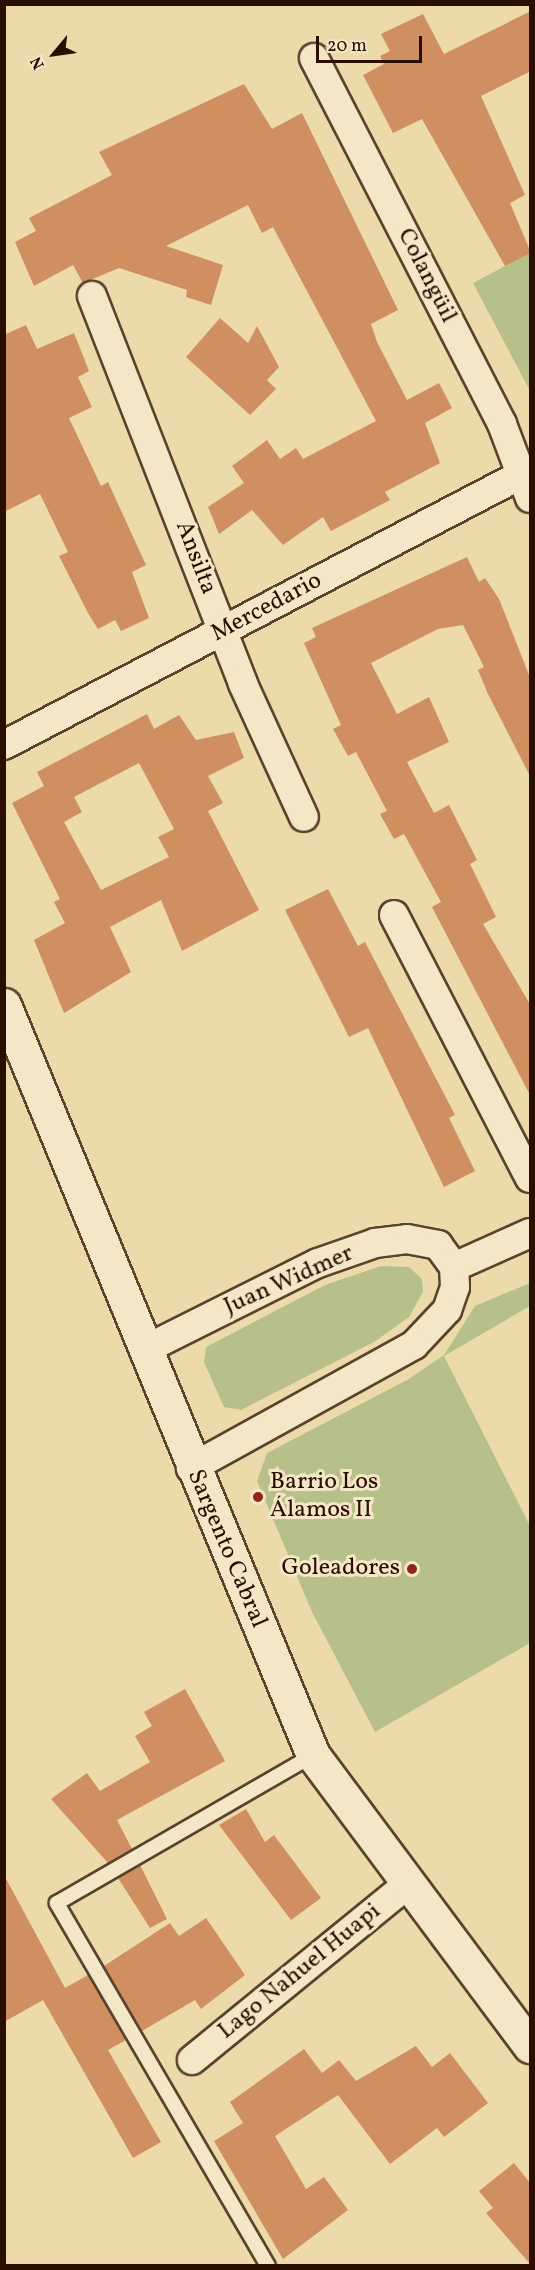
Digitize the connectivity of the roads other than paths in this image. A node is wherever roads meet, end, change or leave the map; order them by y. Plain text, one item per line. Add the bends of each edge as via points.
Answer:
1 (314, 58) dead end
2 (93, 296) dead end
3 (528, 481) edge
4 (224, 631) junction
5 (4, 746) edge
6 (304, 817) dead end
7 (394, 915) dead end
8 (4, 1005) edge
9 (531, 1178) edge
10 (531, 1233) edge
11 (446, 1256) junction
12 (146, 1349) junction
13 (191, 1468) junction
14 (313, 1755) junction
15 (408, 1884) junction
16 (531, 2046) edge
17 (192, 2060) dead end
18 (268, 2265) edge

1 - 3 street, Colangüil
2 - 4 street, Ansilta
3 - 4 street, Mercedario
4 - 5 street, Mercedario
4 - 6 street, Ansilta
7 - 9 street
8 - 12 main road, Sargento Cabral
10 - 11 street
11 - 12 street, Juan Widmer via 393,1240 318,1263
11 - 13 street via 455,1287 447,1310 414,1345 381,1368
12 - 13 main road, Sargento Cabral
13 - 14 main road, Sargento Cabral
14 - 15 main road, Sargento Cabral
14 - 18 lane via 57,1903
15 - 16 main road, Sargento Cabral
15 - 17 street, Lago Nahuel Huapi

